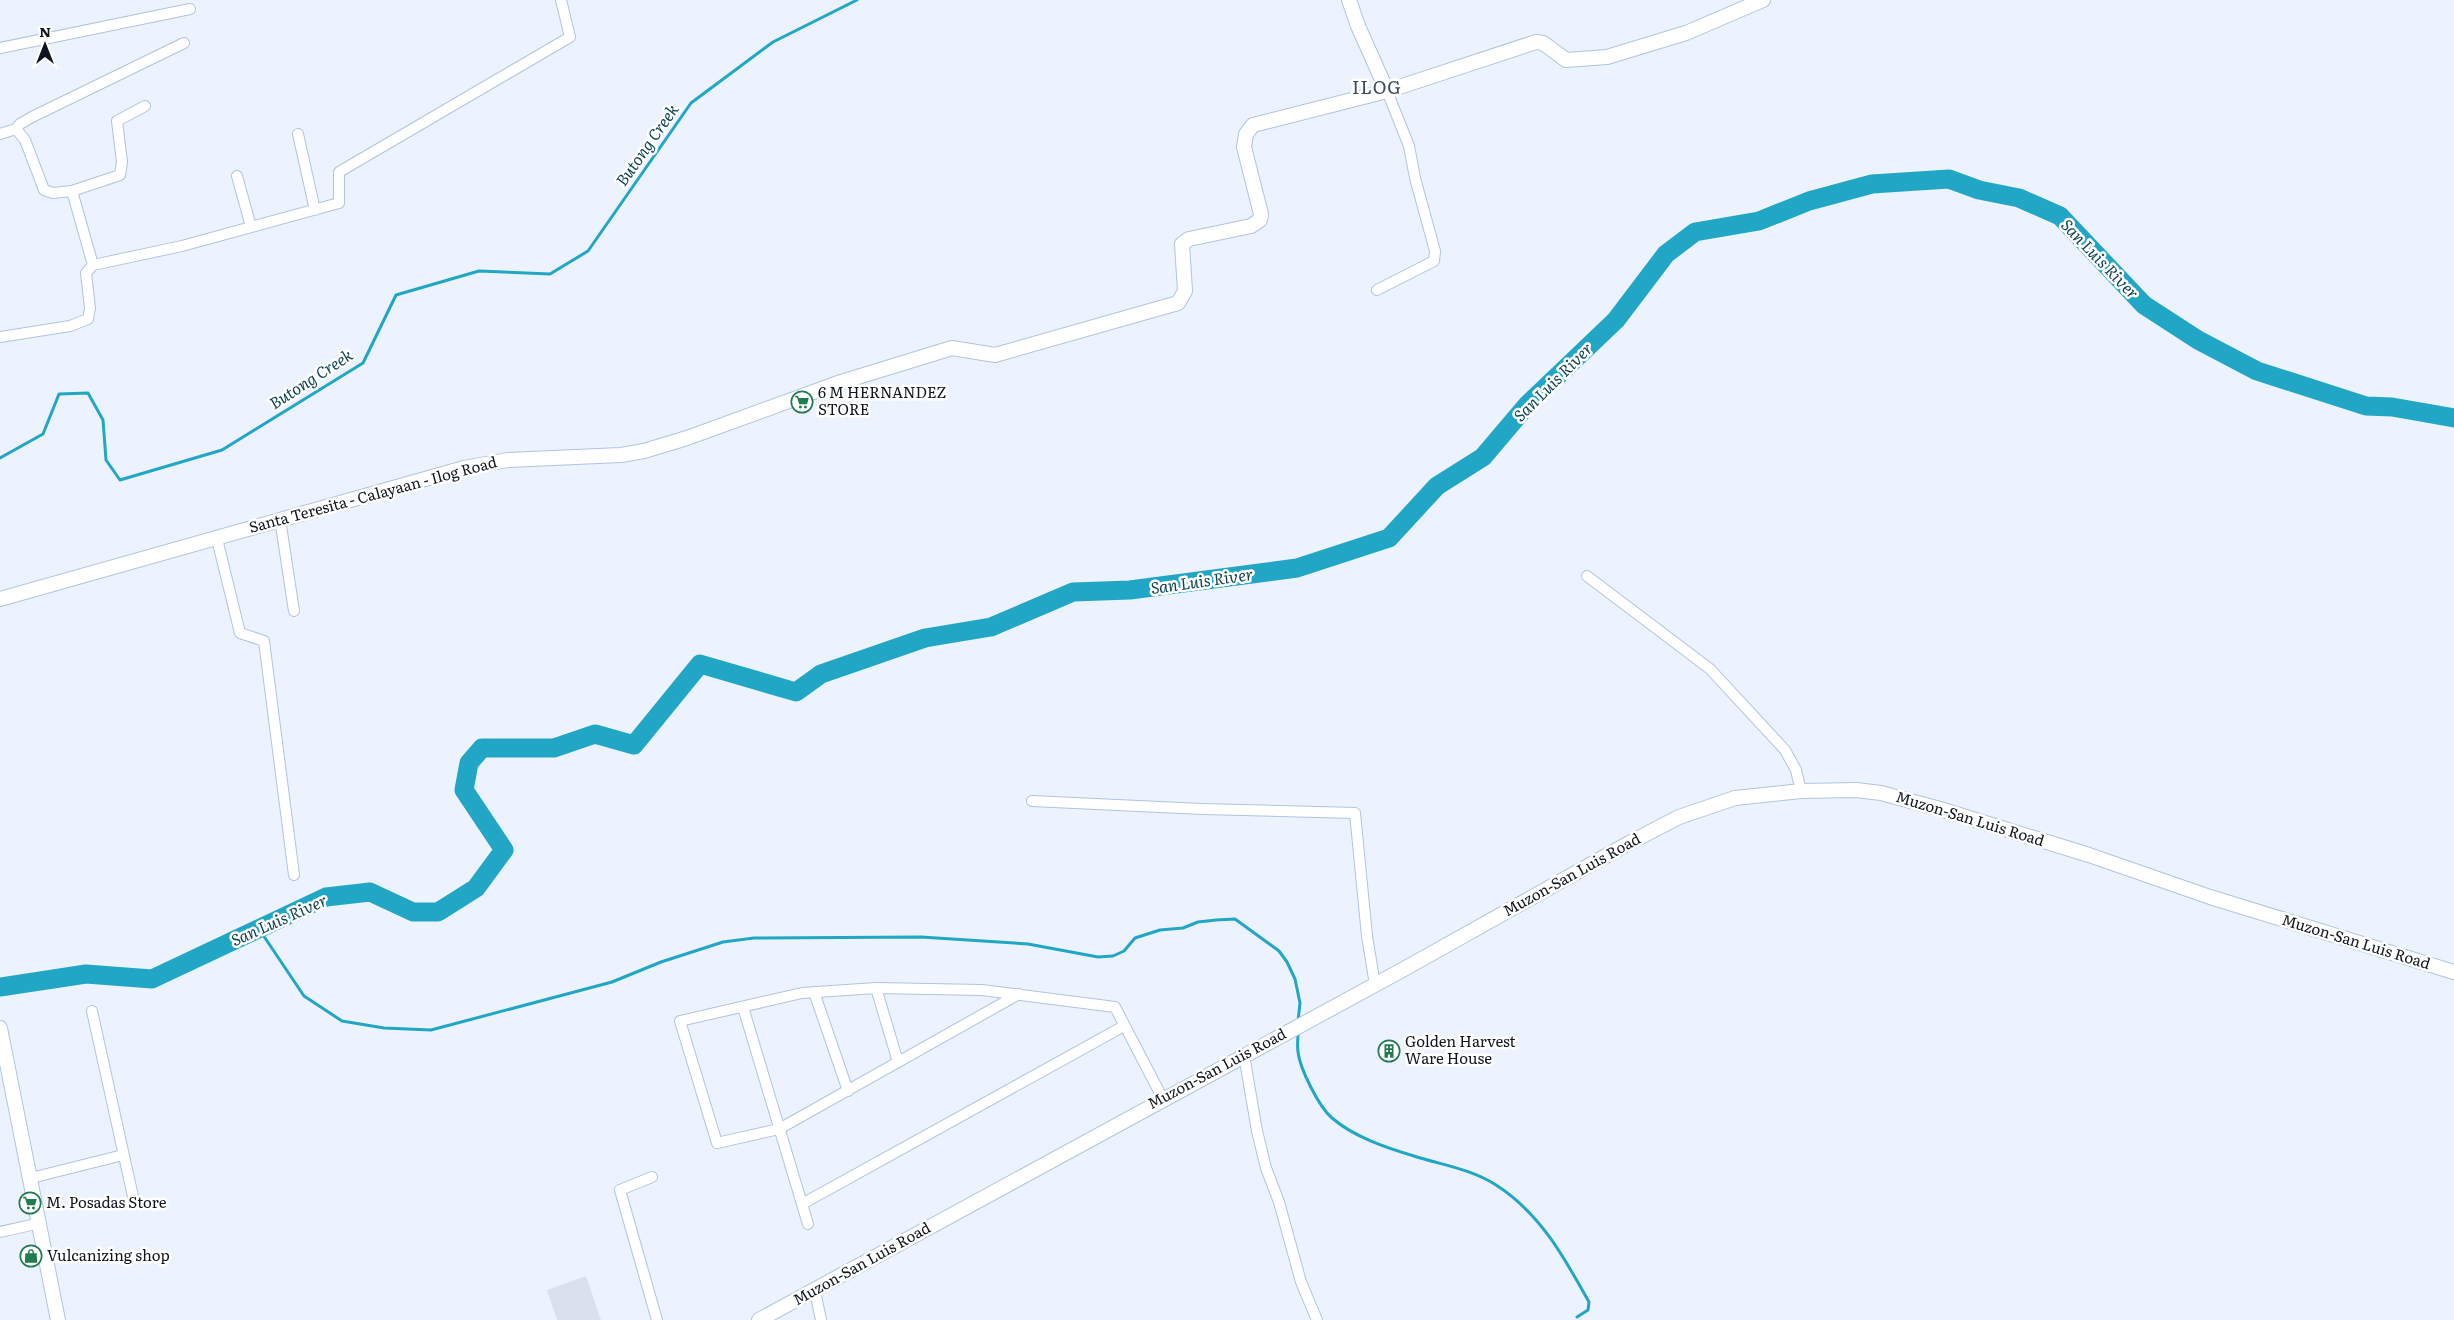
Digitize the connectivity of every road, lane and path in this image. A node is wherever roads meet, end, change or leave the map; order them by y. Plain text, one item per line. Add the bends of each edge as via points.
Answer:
1 (562, 0) edge
2 (1349, 0) edge
3 (1763, 0) edge
4 (190, 9) dead end
5 (184, 43) dead end
6 (0, 48) edge
7 (1387, 91) junction
8 (145, 106) dead end
9 (16, 129) junction
10 (0, 134) edge
11 (298, 134) dead end
12 (237, 176) dead end
13 (72, 191) junction
14 (315, 210) junction
15 (251, 227) junction
16 (93, 265) junction
17 (1377, 290) dead end
18 (0, 337) edge
19 (280, 519) junction
20 (216, 539) junction
21 (1587, 576) dead end
22 (0, 599) edge
23 (294, 611) dead end
24 (1801, 791) junction
25 (1032, 801) dead end
26 (294, 875) dead end
27 (2454, 972) edge
28 (1375, 985) junction
29 (876, 988) junction
30 (982, 990) junction
31 (814, 992) junction
32 (1019, 994) junction
33 (743, 1007) junction
34 (993, 1008) junction
35 (92, 1011) dead end
36 (1124, 1026) junction
37 (0, 1028) edge
38 (1244, 1055) junction
39 (898, 1062) junction
40 (848, 1091) junction
41 (1163, 1099) junction
42 (779, 1129) junction
43 (123, 1154) junction
44 (652, 1177) dead end
45 (31, 1178) junction
46 (134, 1201) dead end
47 (802, 1204) junction
48 (40, 1223) junction
49 (808, 1224) dead end
50 (0, 1232) edge
51 (815, 1291) junction
52 (58, 1320) edge
53 (657, 1320) edge
54 (758, 1320) edge
55 (821, 1320) edge
56 (1317, 1320) edge

1 - 14 street via 570,37 339,172 339,203
2 - 7 main road
3 - 7 main road, Santa Teresita - Calayaan - Ilog Road via 1686,33 1608,57 1566,60 1536,42
4 - 6 street
5 - 9 street via 40,113
7 - 17 street via 1410,146 1434,261
7 - 19 main road, Santa Teresita - Calayaan - Ilog Road via 1253,125 1246,134 1244,147 1260,220 1251,226 1189,239 1182,244 1185,291 1178,303 995,355 952,348 838,383 644,451 486,463
8 - 13 street via 117,121 122,162 120,175
9 - 10 street
9 - 13 street via 25,140 44,190 53,193
11 - 14 street
12 - 15 street
13 - 16 street
14 - 15 street
15 - 16 street
16 - 18 street via 86,273 88,319 70,326
19 - 20 main road, Santa Teresita - Calayaan - Ilog Road
19 - 23 street
20 - 22 main road, Santa Teresita - Calayaan - Ilog Road
20 - 26 street via 240,633 264,641
21 - 24 street via 1710,669 1785,750 1796,770
24 - 27 main road, Muzon-San Luis Road via 1856,790 1924,804 2210,898
24 - 28 main road, Muzon-San Luis Road via 1735,798 1679,817
25 - 28 street via 1355,813
28 - 38 main road, Muzon-San Luis Road
29 - 30 street
29 - 31 street
29 - 39 street
30 - 32 street
30 - 34 street
31 - 33 street
31 - 40 street
32 - 34 street
32 - 36 street via 1115,1008
33 - 42 street
33 - 42 street via 680,1021 717,1143
34 - 39 street
35 - 43 street
36 - 41 street
36 - 47 street
37 - 45 main road
38 - 41 main road, Muzon-San Luis Road
38 - 56 street via 1266,1168 1280,1202 1301,1282
39 - 40 street
40 - 42 street
41 - 51 main road, Muzon-San Luis Road
42 - 47 street
43 - 45 street
43 - 46 street
44 - 53 street via 620,1190
45 - 48 main road
47 - 49 street
48 - 50 street
48 - 52 main road
51 - 54 main road, Muzon-San Luis Road
51 - 55 street

